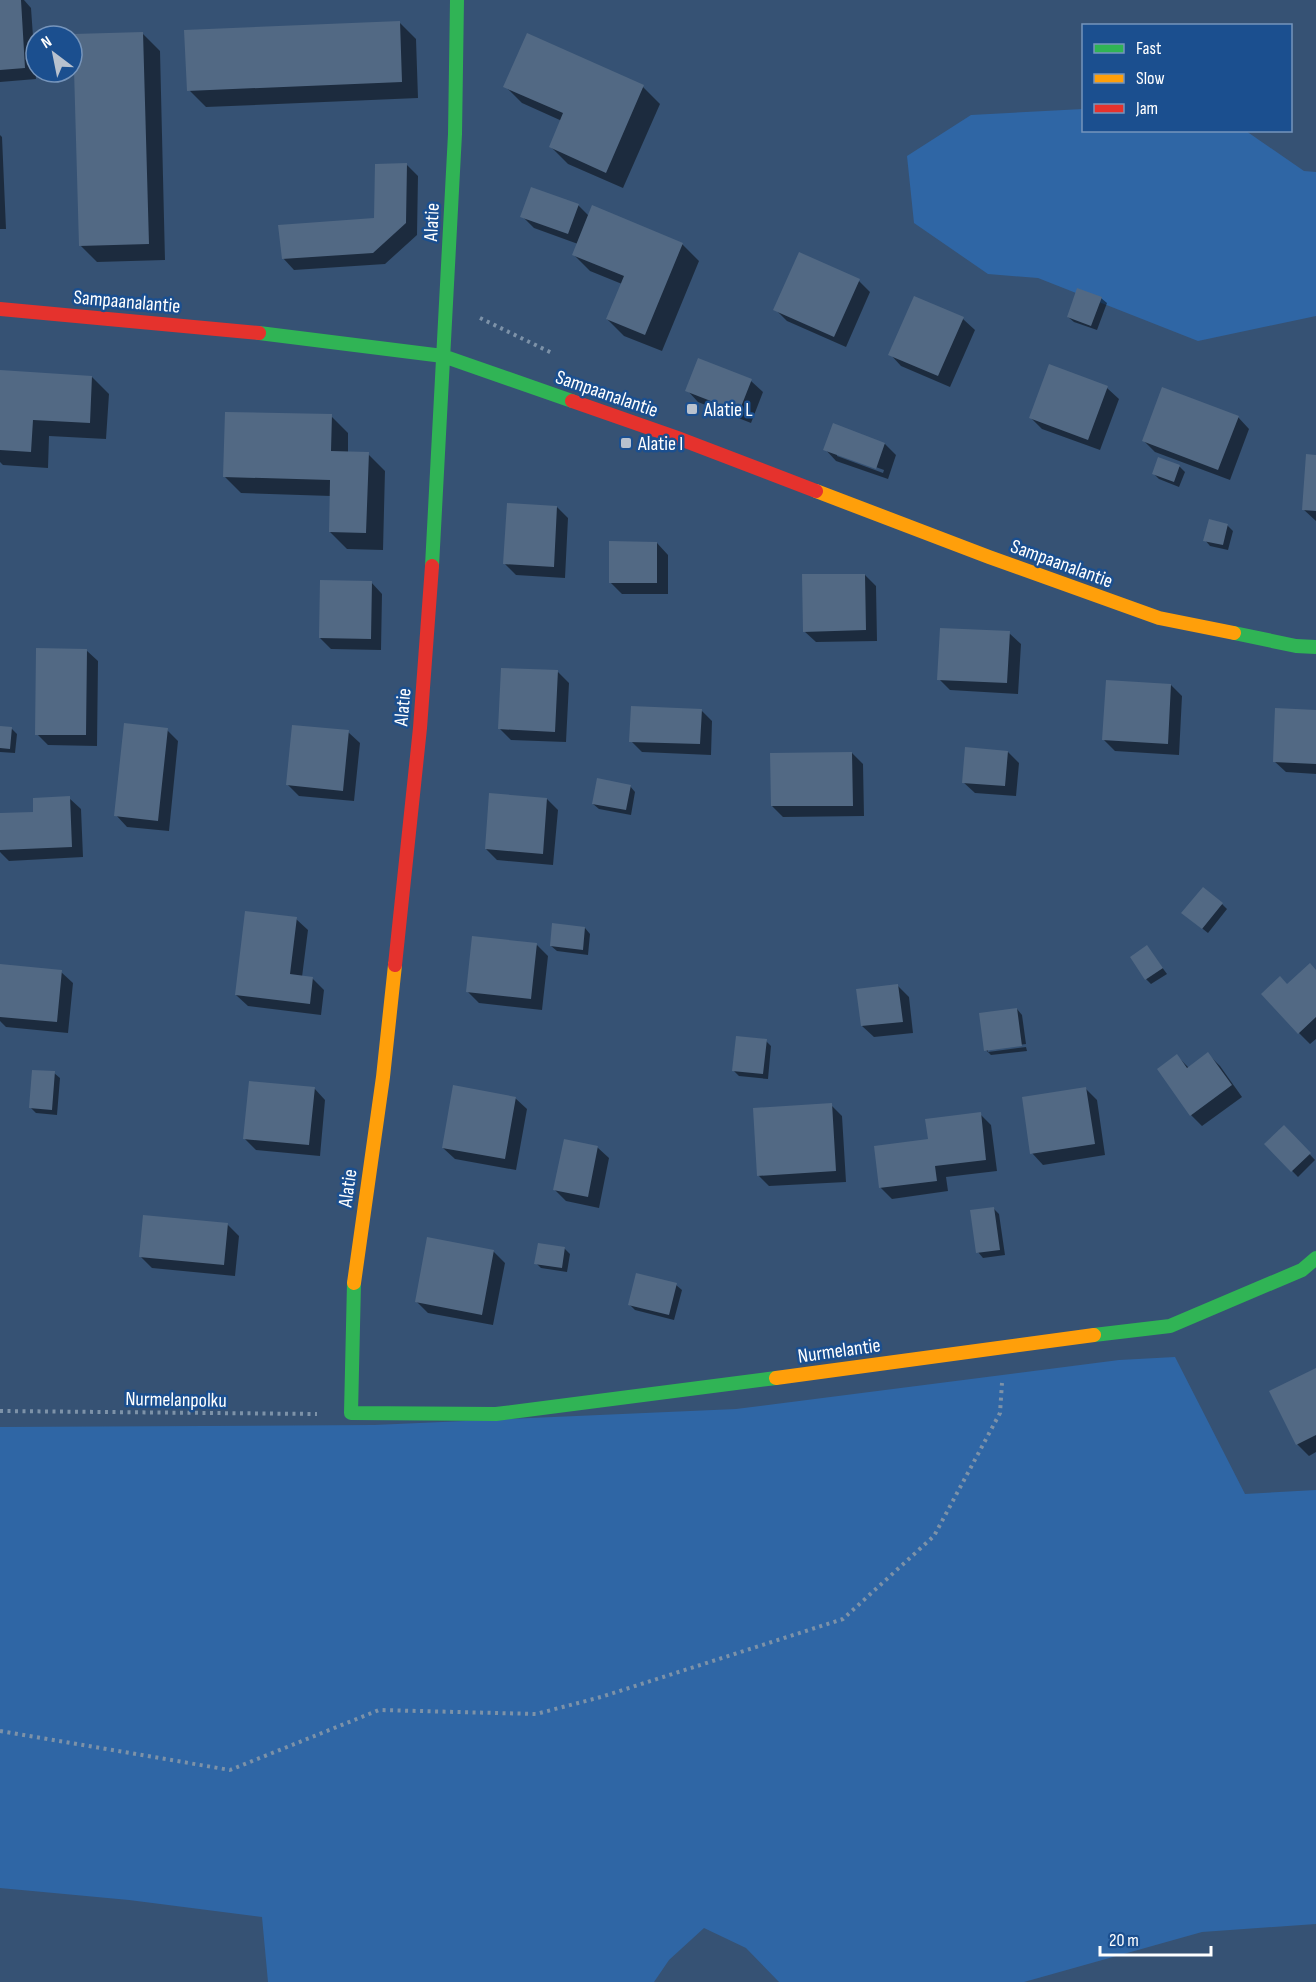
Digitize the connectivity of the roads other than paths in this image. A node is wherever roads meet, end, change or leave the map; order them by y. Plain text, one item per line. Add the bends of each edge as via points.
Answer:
1 (457, 0) edge
2 (0, 309) edge
3 (443, 356) junction
4 (1316, 647) edge
5 (1316, 1258) edge
6 (351, 1413) joint

1 - 3 street, Alatie via 455,134
2 - 3 street, Sampaanalantie via 261,333
3 - 4 street, Sampaanalantie via 675,437 1159,618
3 - 6 street, Alatie via 420,728 383,1077 354,1277
5 - 6 street, Nurmelantie via 1302,1270 1170,1326 495,1414

